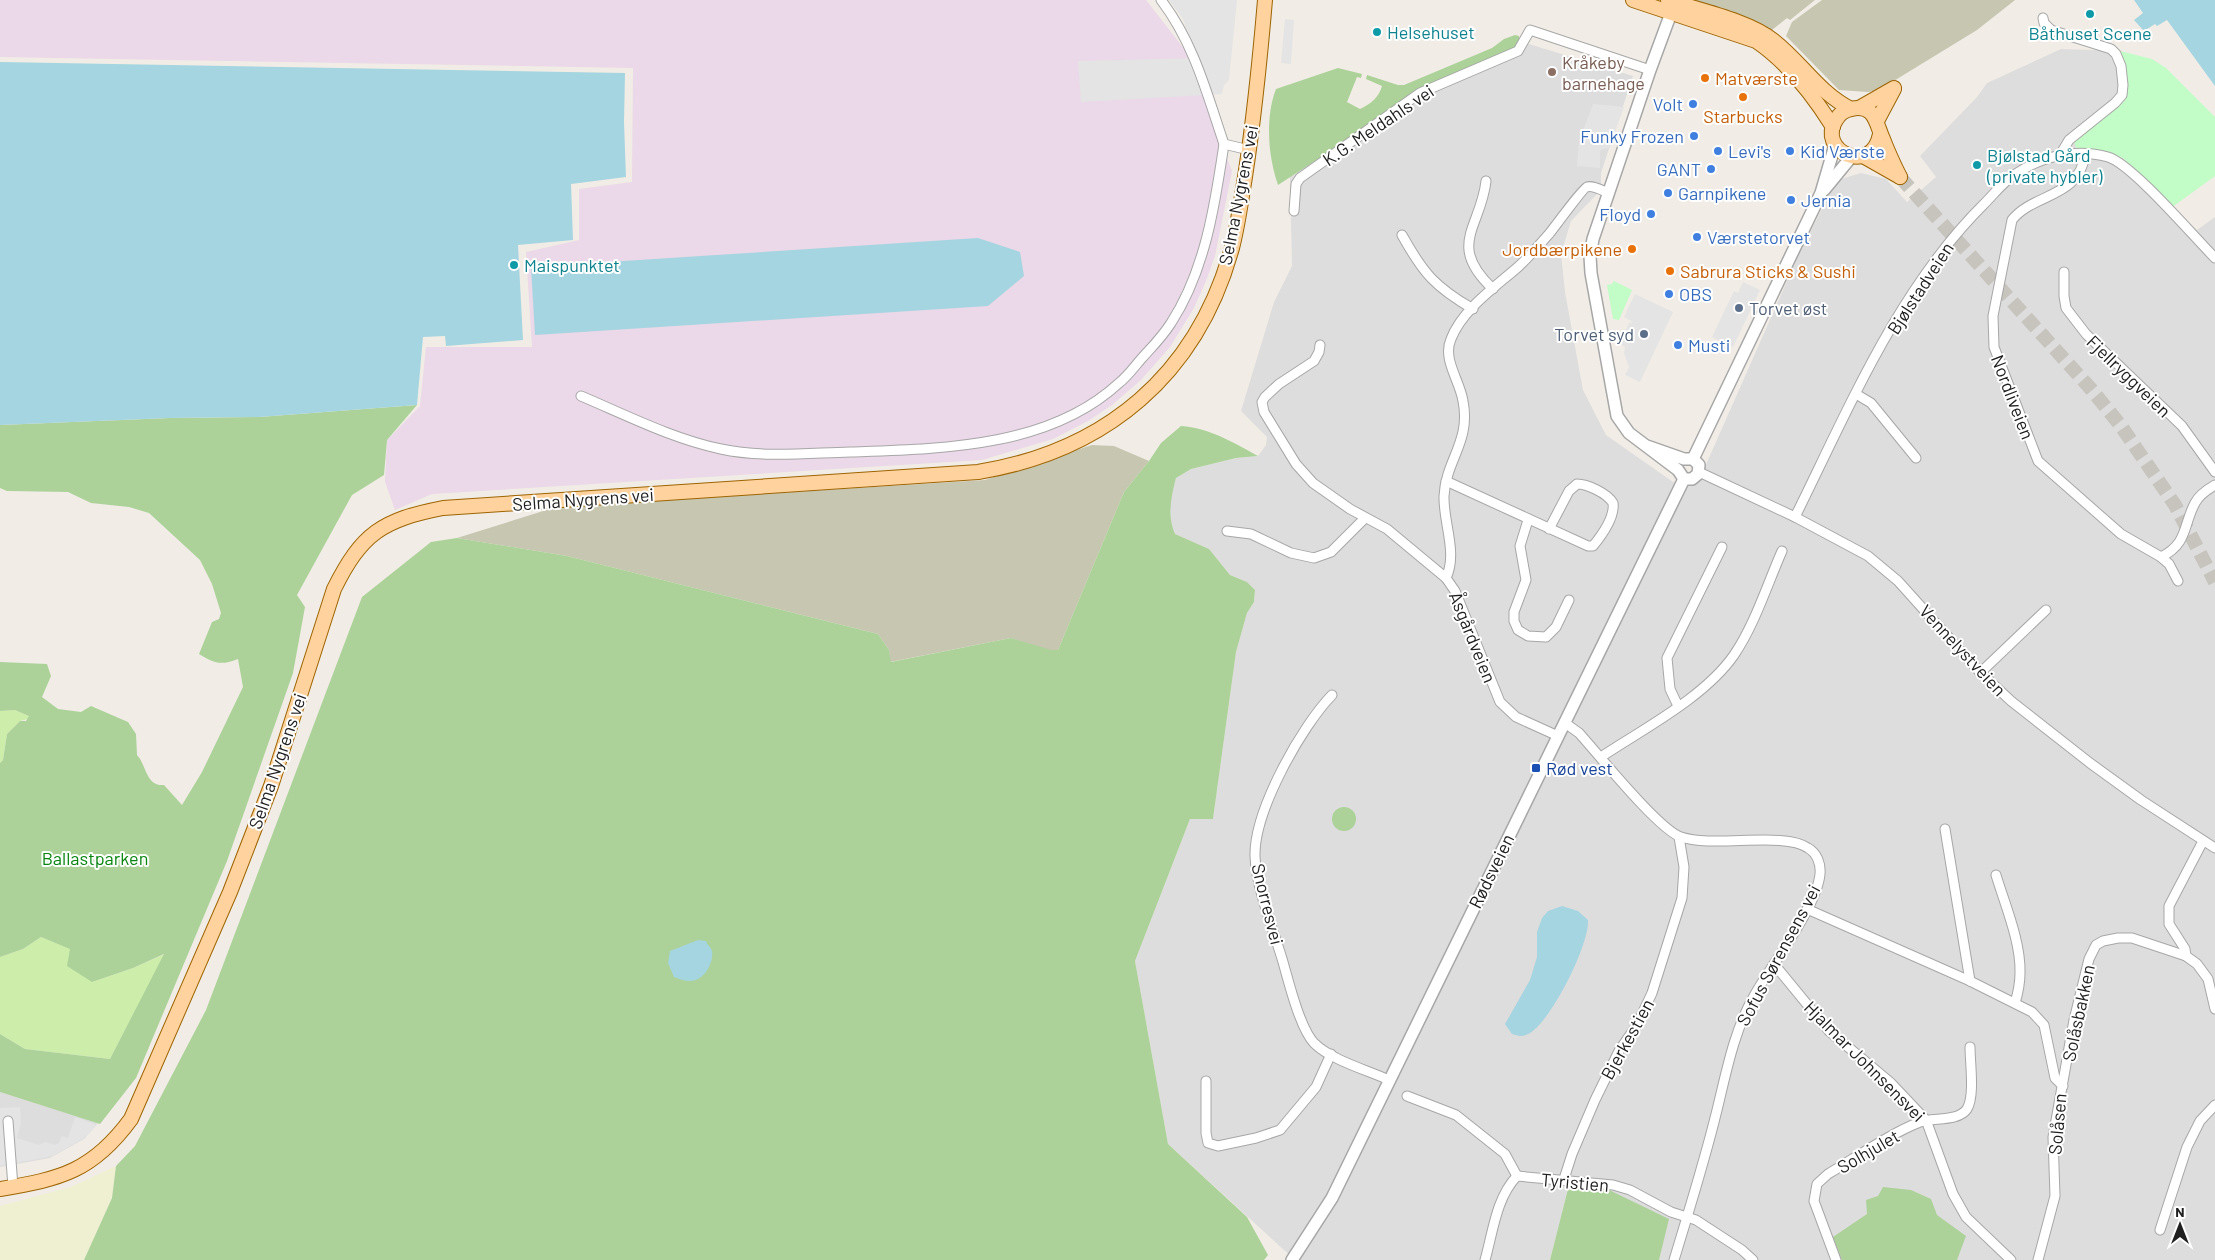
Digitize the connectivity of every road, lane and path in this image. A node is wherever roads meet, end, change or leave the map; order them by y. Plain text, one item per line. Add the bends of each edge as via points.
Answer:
1 (1161, 0) edge
2 (1265, 0) edge
3 (1633, 0) edge
4 (1671, 5) edge
5 (2043, 18) dead end
6 (1650, 70) junction
7 (1855, 109) junction
8 (1832, 127) junction
9 (1879, 127) junction
10 (1224, 144) junction
11 (1835, 145) junction
12 (1249, 150) junction
13 (2085, 154) junction
14 (2060, 155) junction
15 (1858, 156) junction
16 (1486, 181) dead end
17 (1609, 193) junction
18 (1821, 193) junction
19 (1294, 211) dead end
20 (1402, 235) dead end
21 (2215, 258) edge
22 (2064, 272) dead end
23 (1493, 289) junction
24 (1473, 309) junction
25 (1320, 345) dead end
26 (1856, 394) junction
27 (581, 396) dead end
28 (1648, 446) junction
29 (1916, 458) dead end
30 (1689, 459) junction
31 (1699, 472) junction
32 (2215, 472) edge
33 (1681, 474) junction
34 (1446, 481) junction
35 (2215, 485) edge
36 (1794, 517) junction
37 (1365, 518) junction
38 (1528, 520) junction
39 (1549, 529) junction
40 (1227, 531) dead end
41 (1722, 547) dead end
42 (1782, 551) dead end
43 (2161, 557) junction
44 (1446, 578) junction
45 (2178, 581) dead end
46 (1569, 600) dead end
47 (2046, 610) dead end
48 (1980, 672) junction
49 (1332, 695) dead end
50 (1678, 706) junction
51 (1565, 723) junction
52 (1558, 736) junction
53 (1601, 757) junction
54 (1945, 829) dead end
55 (1679, 837) junction
56 (2203, 841) junction
57 (2215, 848) edge
58 (1996, 875) dead end
59 (1807, 909) junction
60 (2186, 956) junction
61 (1774, 964) junction
62 (1970, 981) junction
63 (2015, 1003) junction
64 (2215, 1009) edge
65 (1970, 1047) dead end
66 (1331, 1054) junction
67 (1389, 1080) junction
68 (1206, 1081) dead end
69 (2063, 1086) junction
70 (1407, 1096) dead end
71 (2215, 1105) edge
72 (1926, 1120) junction
73 (8, 1121) dead end
74 (1517, 1176) junction
75 (1564, 1179) junction
76 (6, 1188) edge
77 (1687, 1217) junction
78 (2160, 1230) dead end
79 (1292, 1260) edge
80 (1485, 1260) edge
81 (1674, 1260) edge
82 (1754, 1260) edge
83 (1836, 1260) edge
84 (2009, 1260) edge
85 (2038, 1260) edge

1 - 10 street via 1188,42
2 - 12 main road, Selma Nygrens vei
3 - 4 main road
4 - 6 street
4 - 7 main road via 1764,34 1789,54 1830,97
4 - 8 main road via 1768,49 1818,104
5 - 14 street via 2051,30 2111,49 2121,66 2122,95 2069,140
6 - 17 street
6 - 19 street, K.G. Meldahls vei via 1530,30 1518,51 1420,93 1300,178 1296,184
7 - 8 main road via 1837,117
7 - 9 main road via 1870,112
7 - 9 main road via 1894,88
8 - 11 main road
9 - 15 main road via 1875,148
9 - 15 main road via 1900,178
10 - 12 street
10 - 27 street via 1198,266 1170,324 1119,384 1070,415 1040,429 969,446 760,454 721,449 688,439
11 - 15 main road via 1845,154
11 - 18 street
12 - 76 main road, Selma Nygrens vei via 1232,248 1215,298 1192,339 1167,374 1113,422 1058,452 1010,467 942,476 442,508 411,514 378,530 347,564 334,589 260,812 226,900 131,1119 115,1140 94,1159 50,1180
13 - 14 street, Bjølstadveien
13 - 21 street, Bjølstadveien via 2120,163
13 - 43 street, Nordliveien via 2080,173 2068,185 2053,196 2018,212 2012,220 1993,316 1994,347 2038,461 2121,534
14 - 26 street, Bjølstadveien via 2037,162 2013,175 1961,227 1904,306
15 - 18 street
16 - 23 street via 1468,240 1474,266
17 - 23 street, Åsgårdveien via 1591,187 1583,190 1540,245
17 - 28 street via 1591,249 1591,273 1617,416 1629,433
18 - 30 street
20 - 24 street via 1417,262 1433,281 1451,297
22 - 32 street, Fjellryggveien via 2066,308 2086,334 2182,426
23 - 24 street, Åsgårdveien
24 - 34 street, Åsgårdveien via 1449,343 1466,420
25 - 37 street via 1314,361 1269,393 1262,407 1304,474
26 - 29 street via 1872,403
26 - 36 street, Bjølstadveien
28 - 30 street
28 - 33 street
30 - 31 street via 1699,465
30 - 33 street via 1679,464
31 - 33 street via 1695,478
31 - 36 street, Vennelystveien
33 - 51 street, Rødsveien
34 - 38 street
34 - 44 street, Åsgårdveien via 1444,507 1451,565
35 - 43 street via 2195,502 2180,542 2172,552
36 - 48 street, Vennelystveien via 1886,569
37 - 40 street via 1331,552 1314,558 1291,553 1251,534
37 - 44 street via 1387,529
38 - 39 street
38 - 46 street via 1520,546 1526,580 1514,612 1518,630 1528,636 1546,637 1556,627
39 - 39 street via 1576,484 1585,485 1613,503 1612,513 1593,546
41 - 50 street via 1667,658 1670,689
42 - 50 street via 1733,656
43 - 45 street, Nordliveien
44 - 52 street, Åsgårdveien via 1455,591 1500,702 1516,717
47 - 48 street
48 - 56 street, Vennelystveien via 2011,701 2090,763
49 - 66 street, Snorresvei via 1318,709 1289,756 1255,837 1259,880 1301,1017 1314,1042
50 - 53 street
51 - 52 street, Rødsveien
51 - 53 street
52 - 67 street, Rødsveien
53 - 55 street via 1656,818
54 - 62 street
55 - 59 street, Sofus Sørensens vei via 1702,841 1792,842 1808,848 1818,861 1820,873
55 - 75 street, Bjerkestien via 1684,867 1682,898 1652,993 1638,1025 1619,1051 1595,1100
56 - 57 street, Vennelystveien
56 - 60 street via 2169,906 2169,924
58 - 63 street via 2020,963
59 - 61 street, Sofus Sørensens vei
59 - 62 street, Solåsen
60 - 64 street via 2208,979
60 - 69 street, Solåsbakken via 2132,938 2118,938 2096,945 2089,959 2074,1020
61 - 72 street, Hjalmar Johnsensvei via 1830,1031 1891,1083
61 - 77 street, Sofus Sørensens vei via 1753,997 1737,1033
62 - 63 street, Solåsen
63 - 69 street, Solåsen via 2032,1012 2044,1025 2055,1078
65 - 72 street, Solhjulet via 1971,1094 1968,1108 1960,1115
66 - 67 street, Snorresvei
66 - 68 street via 1316,1087 1288,1123 1276,1133 1256,1138 1218,1146 1208,1144
67 - 79 street, Rødsveien via 1332,1198
69 - 85 street, Solåsen via 2053,1137 2055,1196
70 - 74 street, Tyristien via 1456,1115 1505,1154
71 - 78 street via 2200,1121 2187,1147
72 - 83 street, Solhjulet via 1898,1133 1817,1184 1815,1208
72 - 84 street, Hjalmar Johnsensvei via 1953,1194 1966,1216
73 - 76 street
74 - 75 street, Tyristien
74 - 80 street, Tyristien via 1502,1199
75 - 77 street, Tyristien via 1630,1190
77 - 81 street, Sofus Sørensens vei
77 - 82 street, Tyristien

